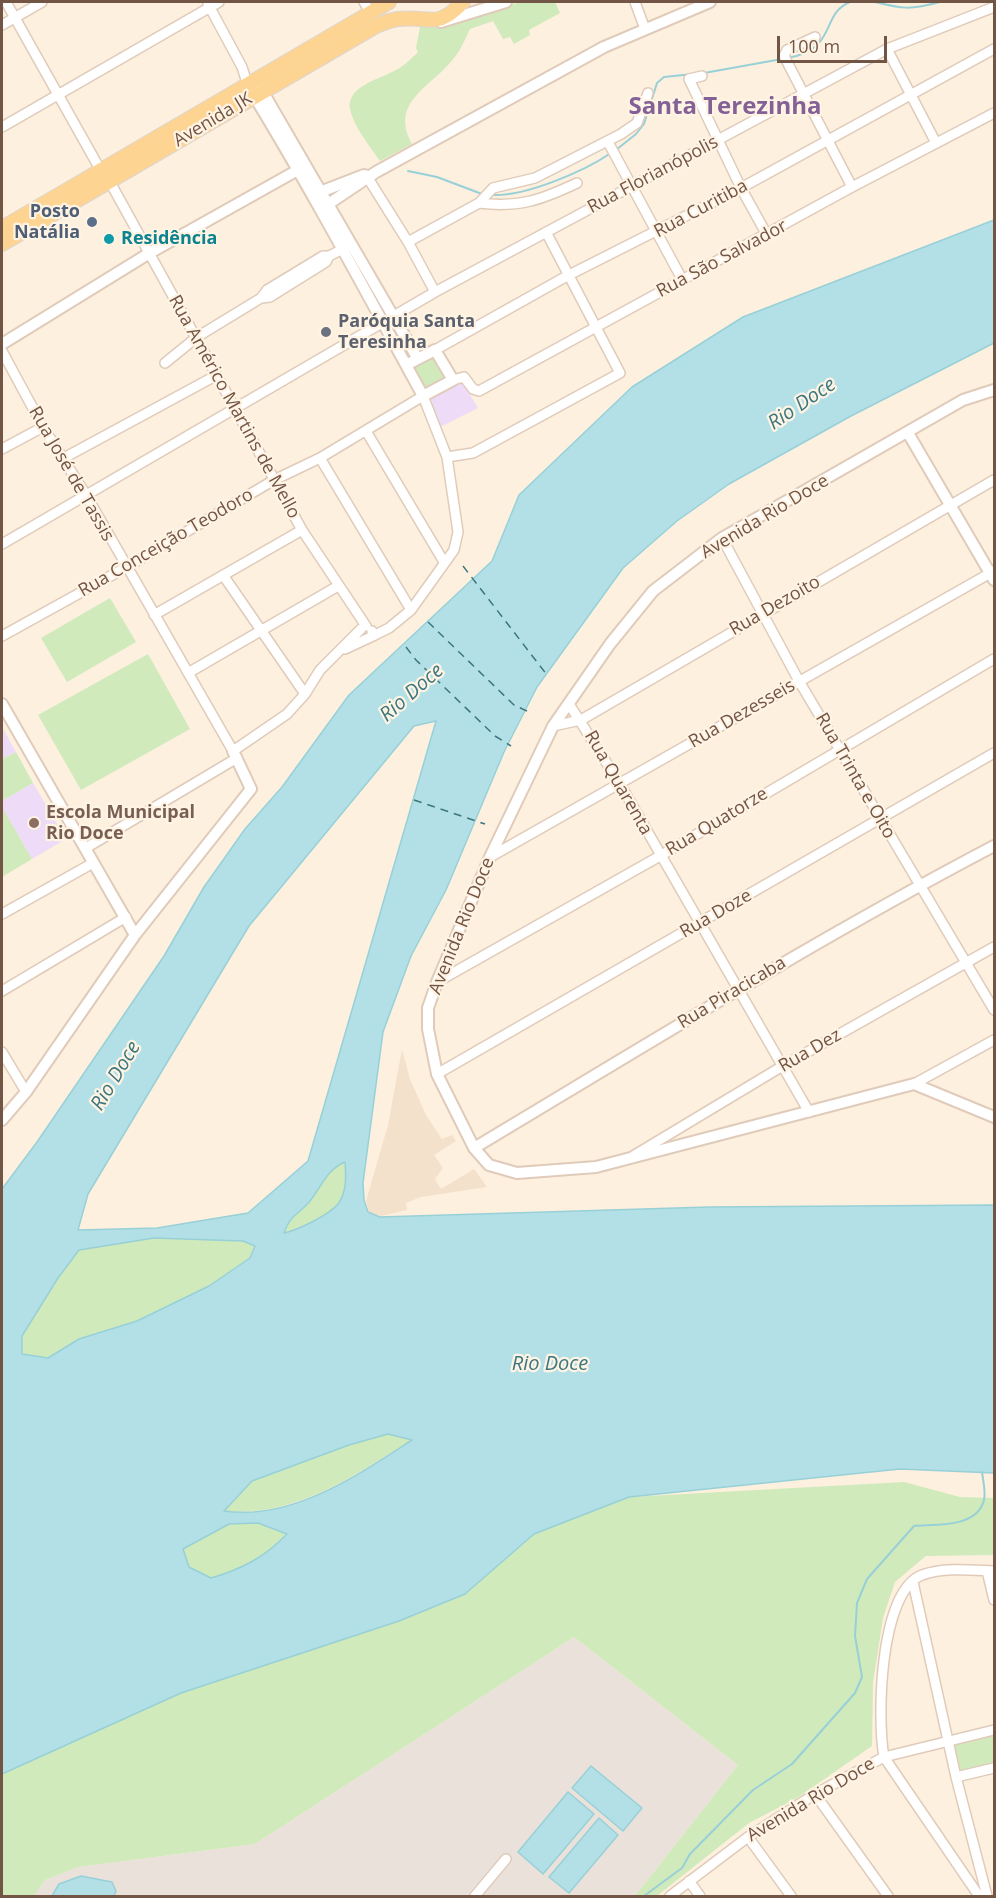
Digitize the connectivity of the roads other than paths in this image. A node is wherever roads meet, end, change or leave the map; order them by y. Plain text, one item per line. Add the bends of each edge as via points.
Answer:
1 (6, 2) edge
2 (42, 2) edge
3 (219, 2) edge
4 (389, 2) edge
5 (463, 2) edge
6 (506, 2) edge
7 (635, 2) edge
8 (710, 2) edge
9 (208, 4) edge
10 (367, 7) edge
11 (994, 7) edge
12 (15, 18) junction
13 (433, 21) junction
14 (2, 25) edge
15 (645, 28) junction
16 (814, 37) dead end
17 (887, 49) junction
18 (994, 49) edge
19 (702, 76) dead end
20 (255, 88) junction
21 (648, 93) dead end
22 (909, 94) junction
23 (803, 95) junction
24 (58, 96) junction
25 (994, 113) edge
26 (2, 127) edge
27 (718, 140) junction
28 (826, 140) junction
29 (608, 142) junction
30 (936, 143) junction
31 (302, 168) junction
32 (370, 175) junction
33 (105, 176) junction
34 (577, 183) dead end
35 (632, 186) junction
36 (852, 187) junction
37 (741, 188) junction
38 (320, 192) junction
39 (480, 203) junction
40 (323, 206) junction
41 (2, 228) edge
42 (546, 232) junction
43 (657, 233) junction
44 (767, 235) junction
45 (408, 243) junction
46 (2, 244) edge
47 (346, 248) junction
48 (148, 254) junction
49 (567, 276) junction
50 (683, 281) junction
51 (435, 292) junction
52 (392, 316) junction
53 (382, 323) junction
54 (597, 326) junction
55 (197, 337) junction
56 (2, 344) edge
57 (435, 350) junction
58 (2, 351) edge
59 (418, 358) junction
60 (165, 363) dead end
61 (406, 365) junction
62 (217, 375) junction
63 (453, 380) junction
64 (994, 390) edge
65 (423, 396) junction
66 (237, 409) junction
67 (43, 427) junction
68 (366, 431) junction
69 (908, 433) junction
70 (2, 449) edge
71 (447, 457) junction
72 (320, 458) junction
73 (62, 459) junction
74 (274, 480) junction
75 (994, 480) edge
76 (86, 495) junction
77 (950, 505) junction
78 (302, 530) junction
79 (722, 538) junction
80 (2, 544) edge
81 (444, 562) junction
82 (125, 568) junction
83 (223, 575) junction
84 (993, 575) edge
85 (338, 586) junction
86 (411, 610) junction
87 (761, 613) junction
88 (154, 615) junction
89 (363, 628) junction
90 (263, 631) junction
91 (2, 636) edge
92 (368, 638) junction
93 (340, 651) junction
94 (994, 659) edge
95 (188, 673) junction
96 (798, 681) junction
97 (305, 694) junction
98 (2, 704) edge
99 (568, 704) junction
100 (581, 720) junction
101 (553, 726) junction
102 (840, 748) junction
103 (994, 753) edge
104 (235, 754) junction
105 (620, 784) junction
106 (881, 818) junction
107 (994, 846) edge
108 (86, 848) junction
109 (660, 855) junction
110 (490, 857) junction
111 (93, 863) junction
112 (918, 886) junction
113 (2, 914) edge
114 (126, 917) junction
115 (700, 923) junction
116 (135, 935) junction
117 (994, 946) edge
118 (964, 963) junction
119 (437, 982) junction
120 (737, 990) junction
121 (2, 991) edge
122 (994, 1010) edge
123 (994, 1040) edge
124 (2, 1052) edge
125 (781, 1067) junction
126 (436, 1074) junction
127 (914, 1084) junction
128 (26, 1092) junction
129 (809, 1112) junction
130 (994, 1117) edge
131 (2, 1120) edge
132 (474, 1148) junction
133 (628, 1158) junction
134 (991, 1571) edge
135 (913, 1582) junction
136 (994, 1600) edge
137 (994, 1730) edge
138 (950, 1742) junction
139 (884, 1757) junction
140 (994, 1768) edge
141 (956, 1777) junction
142 (815, 1794) junction
143 (748, 1837) junction
144 (506, 1859) dead end
145 (688, 1881) junction
146 (475, 1896) edge
147 (670, 1896) edge
148 (700, 1896) edge
149 (791, 1896) edge
150 (888, 1896) edge
151 (979, 1896) edge
152 (987, 1896) edge

1 - 12 street, Rua Américo Martins de Mello
2 - 12 street
3 - 9 street
4 - 10 main road, Avenida JK
5 - 13 main road via 448,16
6 - 13 street via 447,21
7 - 15 street
8 - 15 street
9 - 20 street
9 - 24 street
10 - 20 main road, Avenida JK
11 - 17 street, Rua Florianópolis
12 - 14 street
12 - 24 street, Rua Américo Martins de Mello
13 - 20 main road, Avenida JK via 400,18 376,26
15 - 32 street
16 - 23 street via 787,50 784,56
17 - 22 street
17 - 23 street, Rua Florianópolis
18 - 22 street, Rua Curitiba
19 - 27 street via 689,78
20 - 31 street
20 - 33 main road, Avenida JK
21 - 29 street via 637,123
22 - 28 street, Rua Curitiba
22 - 30 street
23 - 27 street, Rua Florianópolis
23 - 28 street
24 - 26 street
24 - 33 street, Rua Américo Martins de Mello
25 - 30 street, Rua São Salvador
27 - 35 street, Rua Florianópolis
27 - 37 street
28 - 36 street
28 - 37 street, Rua Curitiba
29 - 35 street
29 - 39 street via 534,178 493,188
30 - 36 street, Rua São Salvador
31 - 38 street
31 - 40 street
31 - 48 street
32 - 38 street
32 - 40 street
32 - 45 street
33 - 41 main road, Avenida JK
33 - 46 main road, Avenida JK
33 - 48 street, Rua Américo Martins de Mello
34 - 39 street via 524,203
35 - 42 street, Rua Florianópolis
35 - 43 street
36 - 44 street, Rua São Salvador
37 - 43 street, Rua Curitiba
37 - 44 street
38 - 40 street
39 - 45 street
40 - 47 street
42 - 49 street
42 - 51 street, Rua Florianópolis
43 - 49 street, Rua Curitiba
43 - 50 street
44 - 50 street, Rua São Salvador
45 - 51 street
47 - 52 street
47 - 53 street
47 - 55 street via 323,256
48 - 55 street, Rua Américo Martins de Mello
48 - 56 street
49 - 54 street
49 - 57 street, Rua Curitiba
50 - 54 street, Rua São Salvador
51 - 52 street, Rua Florianópolis
52 - 53 street, Rua Florianópolis
52 - 59 street
53 - 61 street
53 - 66 street, Rua Florianópolis
54 - 63 street, Rua São Salvador via 479,391 464,377
54 - 71 street via 620,373 473,453
55 - 60 street
55 - 62 street, Rua Américo Martins de Mello
57 - 59 street, Rua Curitiba
57 - 63 street
58 - 67 street, Rua José de Tassis
59 - 61 street, Rua Curitiba
61 - 65 street
62 - 66 street, Rua Américo Martins de Mello
62 - 73 street
63 - 65 street
64 - 69 street, Avenida Rio Doce via 963,400
65 - 68 street, Rua Conceição Teodoro
65 - 71 street
66 - 74 street, Rua Américo Martins de Mello
66 - 76 street, Rua Florianópolis
67 - 70 street
67 - 73 street, Rua José de Tassis
68 - 72 street, Rua Conceição Teodoro
68 - 81 street
69 - 77 street
69 - 79 street, Avenida Rio Doce
71 - 81 street via 458,532 454,550
72 - 74 street, Rua Conceição Teodoro
72 - 86 street
73 - 76 street, Rua José de Tassis
74 - 78 street, Rua Américo Martins de Mello
74 - 82 street, Rua Conceição Teodoro
75 - 77 street, Rua Dezoito
76 - 80 street, Rua Florianópolis
76 - 82 street, Rua José de Tassis
77 - 84 street
77 - 87 street, Rua Dezoito
78 - 83 street
78 - 85 street, Rua Américo Martins de Mello
79 - 87 street, Rua Trinta e Oito
79 - 99 street, Avenida Rio Doce via 653,591 609,644
81 - 86 street
82 - 88 street, Rua José de Tassis
82 - 91 street, Rua Conceição Teodoro
83 - 88 street
83 - 90 street
84 - 96 street, Rua Dezesseis
85 - 89 street, Rua Américo Martins de Mello
85 - 90 street
86 - 92 street via 389,628
87 - 96 street, Rua Trinta e Oito
87 - 100 street, Rua Dezoito
88 - 95 street, Rua José de Tassis
89 - 92 street via 371,628
89 - 93 street
90 - 95 street
90 - 97 street
92 - 93 street
93 - 97 street via 320,670
94 - 102 street, Rua Quatorze
95 - 104 street, Rua José de Tassis
96 - 102 street, Rua Trinta e Oito
96 - 105 street, Rua Dezesseis
97 - 104 street via 287,714
98 - 108 street
99 - 100 street, Rua Quarenta
99 - 101 street, Avenida Rio Doce
100 - 101 street, Rua Dezoito
100 - 105 street, Rua Quarenta
101 - 110 street, Avenida Rio Doce
102 - 106 street, Rua Trinta e Oito
102 - 109 street, Rua Quatorze
103 - 106 street, Rua Doze
104 - 108 street
104 - 116 street via 250,789
105 - 109 street, Rua Quarenta
105 - 110 street, Rua Dezesseis
106 - 112 street, Rua Trinta e Oito
106 - 115 street, Rua Doze
107 - 112 street, Rua Piracicaba
108 - 111 street
109 - 115 street, Rua Quarenta
109 - 119 street, Rua Quatorze
110 - 119 street, Avenida Rio Doce
111 - 113 street
111 - 114 street
112 - 118 street, Rua Trinta e Oito
112 - 120 street, Rua Piracicaba
114 - 116 street
114 - 121 street
115 - 120 street, Rua Quarenta
115 - 126 street, Rua Doze
116 - 128 street
117 - 118 street, Rua Dez
118 - 122 street, Rua Trinta e Oito
118 - 125 street, Rua Dez
119 - 126 street, Avenida Rio Doce via 428,1008
120 - 125 street, Rua Quarenta
120 - 132 street, Rua Piracicaba
123 - 127 street
124 - 128 street
125 - 129 street, Rua Quarenta
125 - 133 street, Rua Dez
126 - 132 street, Avenida Rio Doce
127 - 129 street, Avenida Rio Doce
127 - 130 street
128 - 131 street
129 - 133 street, Avenida Rio Doce
132 - 133 street, Avenida Rio Doce via 489,1165 518,1173 596,1167
134 - 135 street via 943,1570
134 - 136 street
135 - 138 street
135 - 139 street, Avenida Rio Doce via 901,1599 888,1635 879,1732
137 - 138 street
138 - 139 street
138 - 141 street
139 - 142 street, Avenida Rio Doce
139 - 151 street
140 - 141 street
141 - 152 street
142 - 143 street, Avenida Rio Doce
142 - 150 street
143 - 145 street, Avenida Rio Doce
143 - 149 street
144 - 146 street
145 - 147 street, Avenida Rio Doce
145 - 148 street

